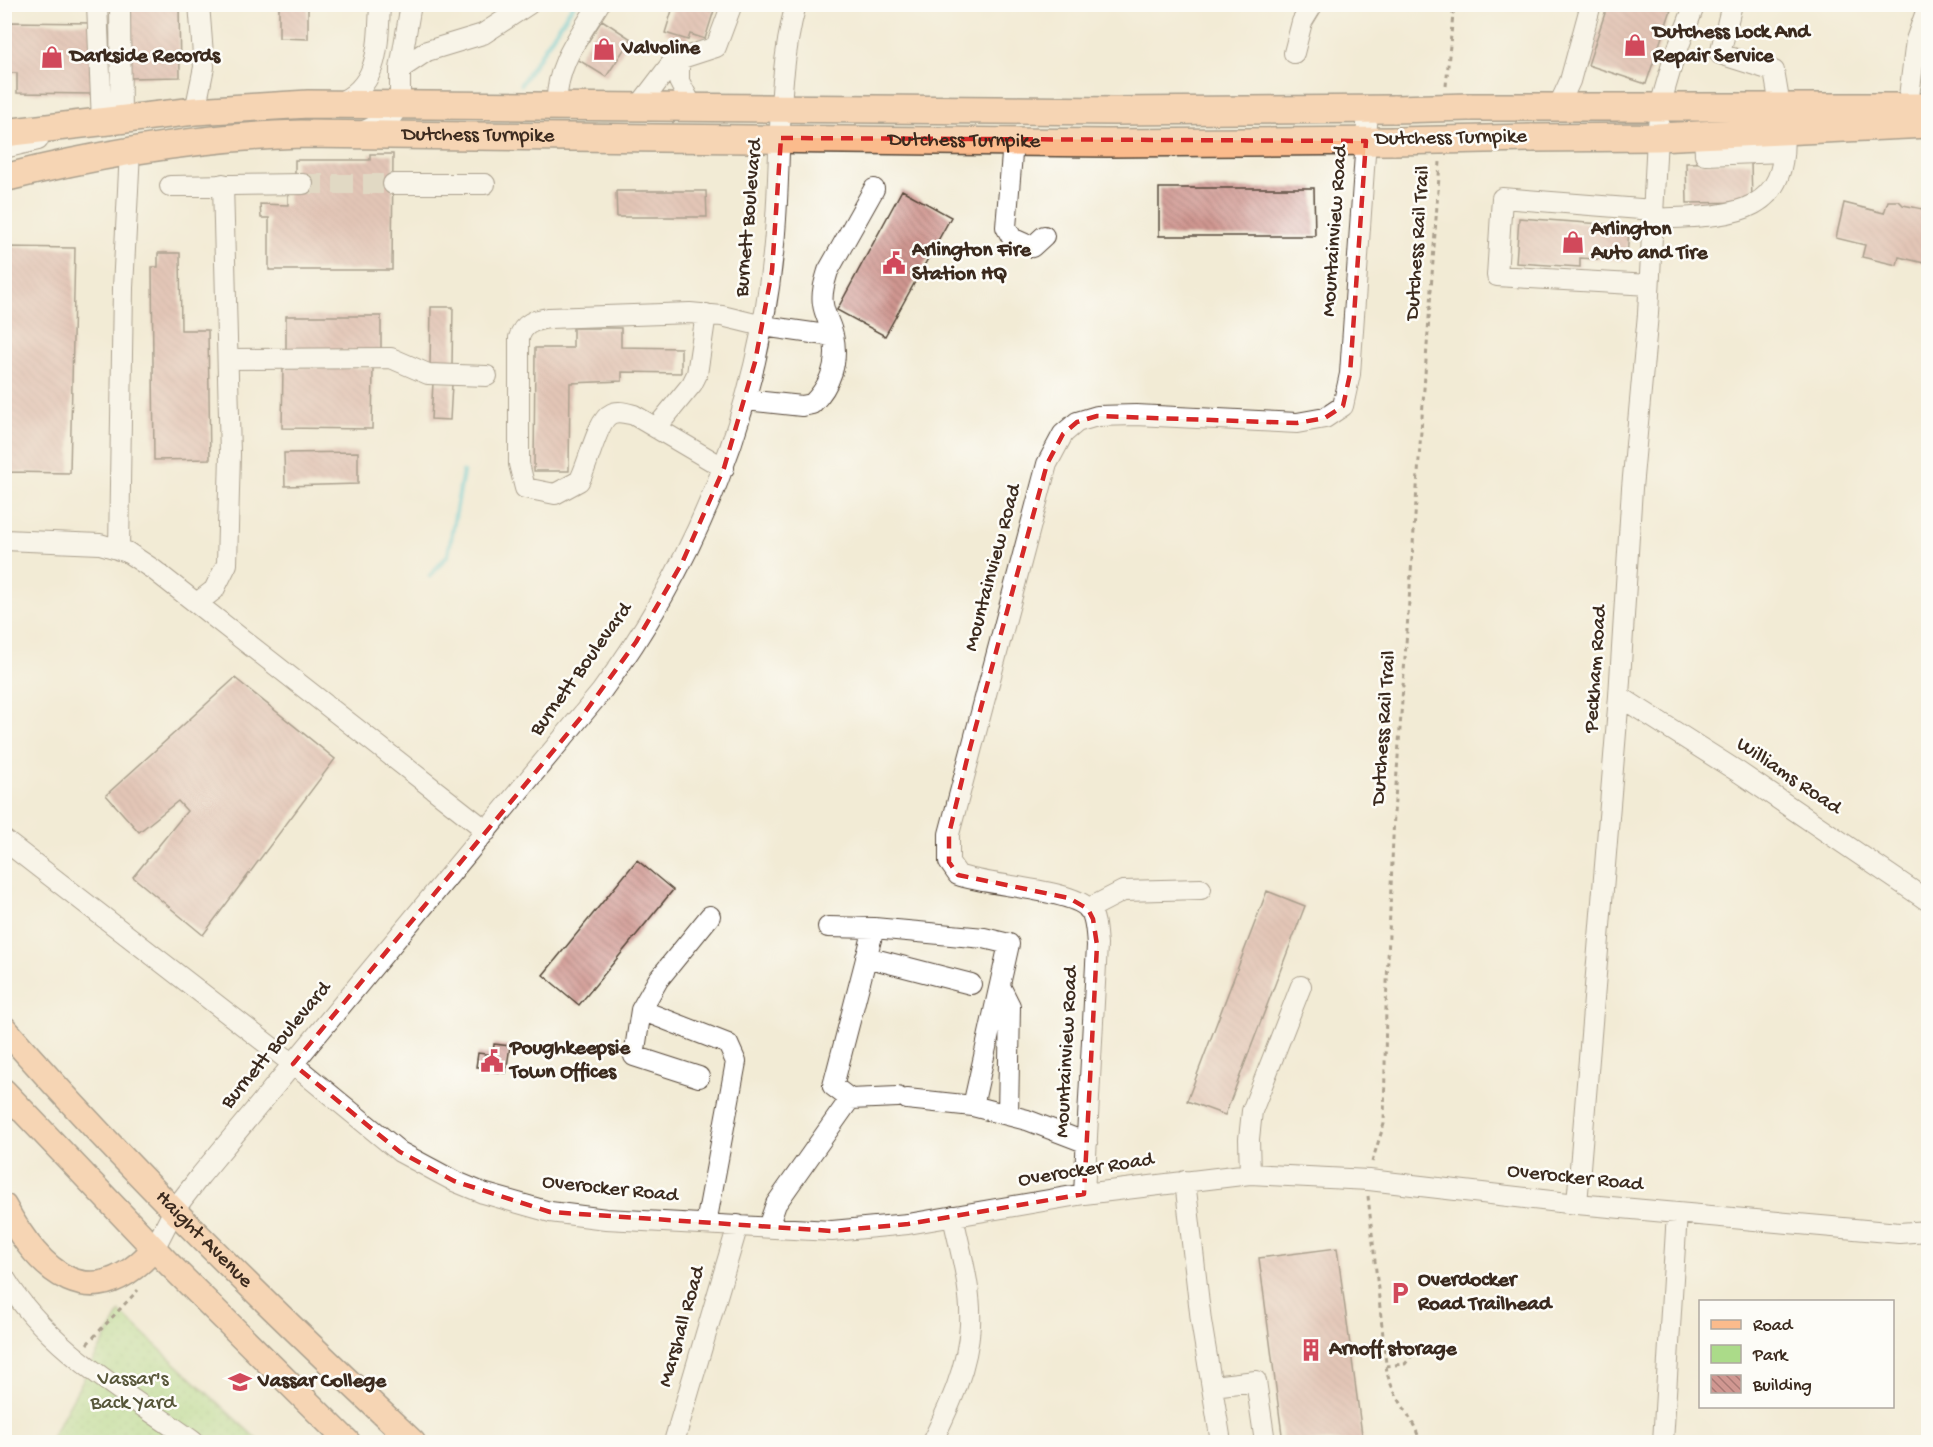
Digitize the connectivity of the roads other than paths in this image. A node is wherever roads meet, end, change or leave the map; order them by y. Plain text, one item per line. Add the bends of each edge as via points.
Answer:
1 (97, 4) edge
2 (120, 4) edge
3 (199, 4) edge
4 (380, 4) edge
5 (411, 4) edge
6 (530, 4) edge
7 (599, 4) edge
8 (732, 4) edge
9 (796, 4) edge
10 (1313, 4) edge
11 (1591, 4) edge
12 (1695, 4) edge
13 (1732, 4) edge
14 (1929, 6) edge
15 (1294, 53) dead end
16 (679, 58) junction
17 (400, 69) junction
18 (336, 104) junction
19 (400, 104) junction
20 (557, 105) junction
21 (639, 106) junction
22 (692, 106) junction
23 (1660, 106) junction
24 (783, 107) junction
25 (1558, 107) junction
26 (1368, 110) junction
27 (195, 111) junction
28 (1917, 116) edge
29 (111, 121) junction
30 (1782, 130) junction
31 (4, 133) edge
32 (332, 134) junction
33 (1657, 137) junction
34 (781, 138) junction
35 (1366, 141) junction
36 (1013, 142) junction
37 (4, 148) edge
38 (130, 151) junction
39 (4, 177) edge
40 (223, 184) junction
41 (303, 184) tunnel mouth
42 (393, 184) tunnel mouth
43 (485, 184) dead end
44 (170, 186) dead end
45 (874, 189) dead end
46 (1653, 215) junction
47 (1044, 236) dead end
48 (1649, 285) junction
49 (706, 314) junction
50 (763, 326) junction
51 (833, 336) junction
52 (228, 359) junction
53 (487, 376) dead end
54 (746, 400) junction
55 (656, 428) junction
56 (724, 468) junction
57 (4, 540) edge
58 (119, 550) junction
59 (197, 603) junction
60 (1619, 696) junction
61 (487, 831) junction
62 (4, 840) edge
63 (1202, 889) dead end
64 (1929, 901) edge
65 (1089, 909) junction
66 (710, 916) dead end
67 (828, 927) dead end
68 (874, 928) junction
69 (866, 957) junction
70 (971, 984) dead end
71 (1000, 986) junction
72 (1301, 986) dead end
73 (641, 1010) junction
74 (4, 1028) edge
75 (293, 1064) junction
76 (699, 1077) dead end
77 (4, 1091) edge
78 (850, 1099) junction
79 (973, 1106) junction
80 (1008, 1115) junction
81 (1087, 1143) junction
82 (1250, 1174) junction
83 (1185, 1181) junction
84 (1084, 1194) junction
85 (1577, 1204) junction
86 (4, 1206) edge
87 (174, 1210) junction
88 (1677, 1214) junction
89 (953, 1216) junction
90 (706, 1224) junction
91 (738, 1225) junction
92 (768, 1227) junction
93 (1929, 1231) edge
94 (154, 1248) junction
95 (4, 1277) edge
96 (1212, 1386) junction
97 (194, 1443) edge
98 (348, 1443) edge
99 (413, 1443) edge
100 (674, 1443) edge
101 (932, 1443) edge
102 (1221, 1443) edge
103 (1265, 1443) edge
104 (1663, 1443) edge

1 - 29 street
2 - 29 street
3 - 27 street via 204,67
4 - 18 street via 374,68 355,95
5 - 17 street
6 - 17 street via 483,33 428,51
7 - 20 street via 562,66
8 - 16 street via 716,47
9 - 24 street, Burnett Boulevard via 785,61
10 - 15 street via 1302,22
11 - 25 street
12 - 23 street, Peckham Road
13 - 30 street via 1720,54 1774,71
14 - 28 street via 1916,40
16 - 21 street via 665,70
16 - 22 street via 680,81
17 - 19 street
18 - 19 highway, Dutchess Turnpike
18 - 27 highway, Dutchess Turnpike
19 - 20 highway, Dutchess Turnpike
19 - 32 street via 390,119 373,129
20 - 21 highway, Dutchess Turnpike
21 - 22 highway, Dutchess Turnpike
22 - 24 highway, Dutchess Turnpike
23 - 25 highway, Dutchess Turnpike
23 - 30 highway, Dutchess Turnpike
23 - 33 street, Peckham Road
24 - 26 highway, Dutchess Turnpike
24 - 34 street, Burnett Boulevard
25 - 26 highway, Dutchess Turnpike, bridge
26 - 35 street, Mountainview Road
27 - 29 highway, Dutchess Turnpike
28 - 30 highway, Dutchess Turnpike
29 - 31 highway, Dutchess Turnpike
29 - 37 street
30 - 33 highway, Dutchess Turnpike
30 - 46 street via 1776,185 1757,205 1716,213
32 - 34 highway, Dutchess Turnpike
32 - 38 highway, Dutchess Turnpike via 245,137
33 - 35 highway, Dutchess Turnpike, bridge
33 - 46 street, Peckham Road
34 - 36 highway, Dutchess Turnpike
34 - 50 street, Burnett Boulevard via 772,271
35 - 36 highway, Dutchess Turnpike
35 - 65 street, Mountainview Road via 1350,374 1343,406 1325,418 1297,423 1097,416 1077,422 1063,434 1047,464 967,759 949,834 950,862 958,875 968,879 1069,898
36 - 47 street via 1006,227 1012,238 1032,247
38 - 39 highway, Dutchess Turnpike
38 - 58 street via 123,288
40 - 41 street
40 - 44 street
40 - 52 street
42 - 43 street
45 - 51 street via 825,281 823,304
46 - 48 street, Peckham Road
46 - 48 street via 1502,198 1497,276
48 - 60 street, Peckham Road
49 - 50 street
49 - 55 street via 697,374
49 - 55 street via 549,318 529,323 520,333 519,464 525,488 555,494 579,482 603,421 612,413 634,415
50 - 51 street
50 - 54 street, Burnett Boulevard
51 - 54 street via 836,356 832,374 812,404
52 - 53 street via 391,358 428,374
52 - 59 street via 226,564 214,590
54 - 56 street, Burnett Boulevard
55 - 56 street
56 - 61 street, Burnett Boulevard via 682,563 636,642 583,715
57 - 58 street via 100,544
58 - 59 street via 154,570
59 - 61 street
60 - 64 street, Williams Road
60 - 85 street, Peckham Road
61 - 75 street, Burnett Boulevard
62 - 75 street, Overocker Road
63 - 65 street via 1123,891
65 - 81 street, Mountainview Road via 1097,945
66 - 73 street via 658,980
67 - 68 street
68 - 69 street
68 - 71 street via 1010,944
69 - 70 street
69 - 78 street via 833,1086
71 - 79 street
71 - 80 street via 1010,1006
72 - 82 street via 1252,1111
73 - 76 street via 634,1056
73 - 90 street via 721,1040 733,1051 736,1062
74 - 87 main road, Haight Avenue
75 - 87 street, Burnett Boulevard
75 - 90 street, Overocker Road via 400,1152 483,1193 550,1212
77 - 94 main road, Haight Avenue
78 - 79 street via 902,1098
78 - 92 street via 776,1204
79 - 80 street
80 - 81 street
81 - 84 street, Mountainview Road
82 - 83 street, Overocker Road
82 - 85 street, Overocker Road via 1369,1180
83 - 84 street, Overocker Road
83 - 96 street
84 - 89 street, Overocker Road
85 - 88 street, Overocker Road
86 - 94 main road via 35,1255 69,1280 98,1283 119,1278
87 - 94 street, Burnett Boulevard
87 - 99 main road, Haight Avenue
88 - 93 street, Overocker Road via 1899,1233
88 - 104 street
89 - 92 street, Overocker Road via 832,1231
89 - 101 street via 970,1325 962,1371
90 - 91 street, Overocker Road
91 - 92 street, Overocker Road
91 - 100 street, Marshall Road
94 - 98 main road, Haight Avenue
95 - 97 street via 57,1341
96 - 102 street
96 - 103 street via 1256,1381

